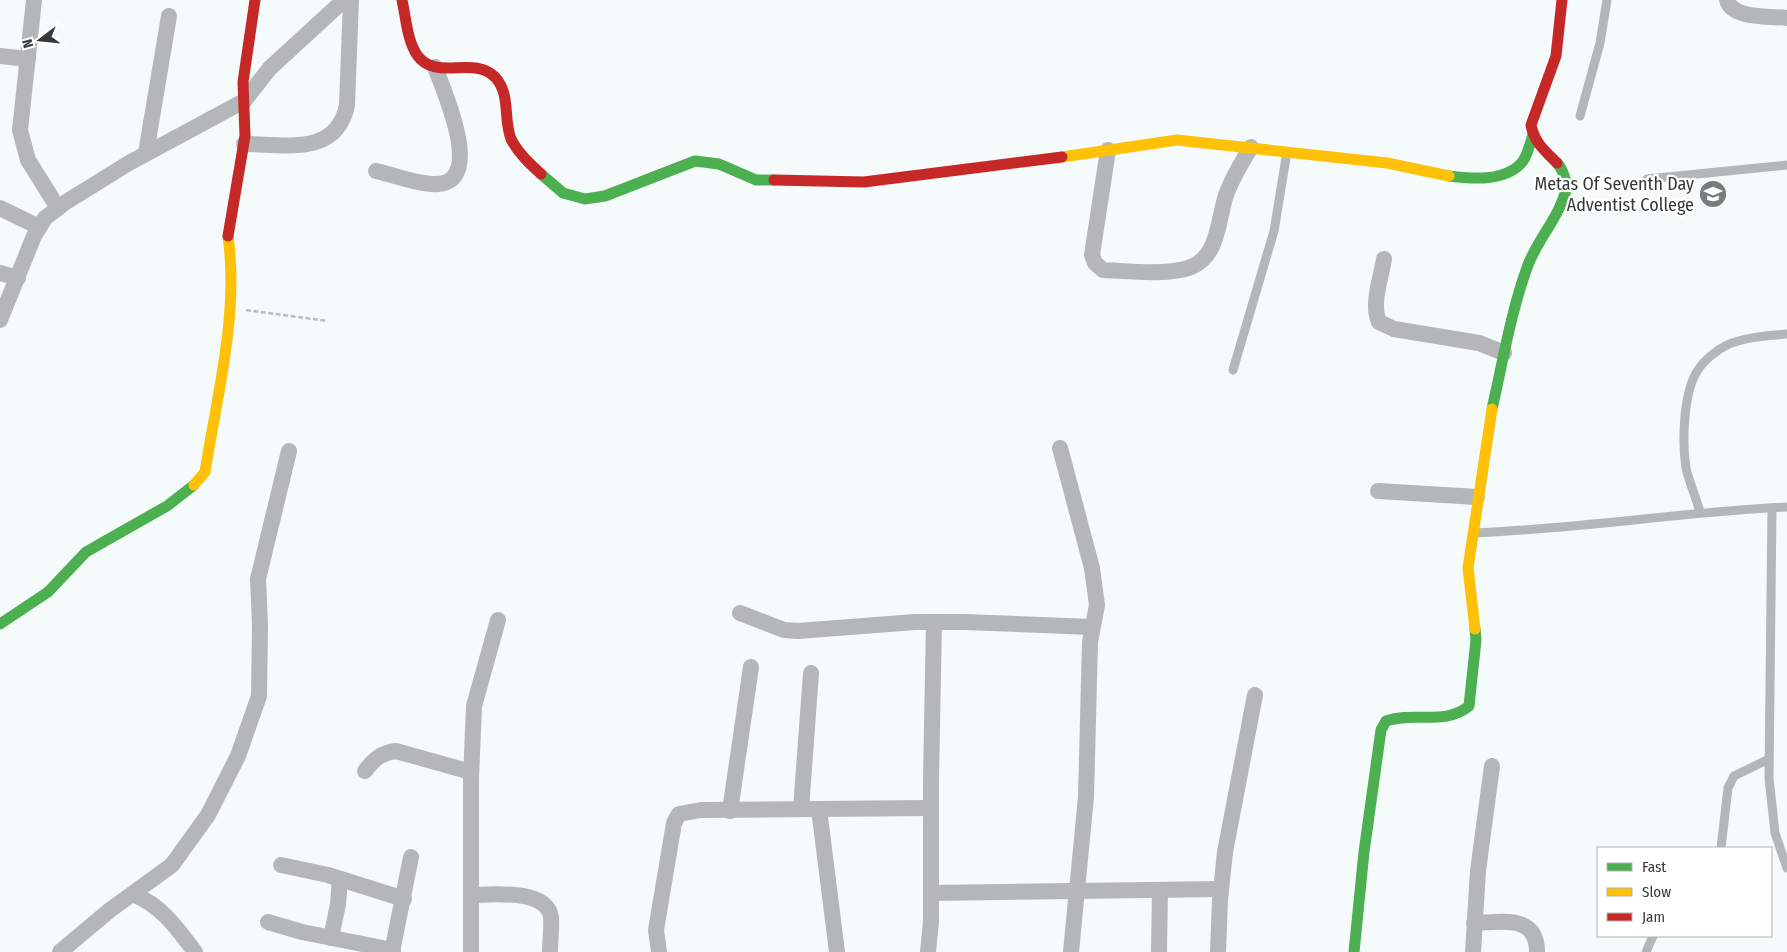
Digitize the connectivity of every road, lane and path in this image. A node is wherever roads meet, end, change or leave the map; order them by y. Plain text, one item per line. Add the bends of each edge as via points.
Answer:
1 (34, 0) edge
2 (256, 0) edge
3 (344, 0) edge
4 (350, 0) edge
5 (402, 0) edge
6 (1562, 0) edge
7 (1607, 0) edge
8 (1727, 0) edge
9 (169, 16) dead end
10 (1787, 18) edge
11 (0, 56) edge
12 (28, 59) junction
13 (435, 67) junction
14 (244, 101) junction
15 (1580, 116) dead end
16 (1533, 134) junction
17 (244, 144) junction
18 (1251, 147) junction
19 (1108, 150) junction
20 (1287, 151) junction
21 (146, 153) junction
22 (1787, 165) edge
23 (376, 171) dead end
24 (1648, 178) dead end
25 (0, 208) edge
26 (58, 208) junction
27 (39, 226) junction
28 (1384, 259) dead end
29 (0, 273) edge
30 (18, 278) junction
31 (230, 307) junction
32 (0, 320) edge
33 (327, 321) dead end
34 (1787, 334) edge
35 (1504, 353) junction
36 (1234, 370) dead end
37 (1060, 448) dead end
38 (289, 451) dead end
39 (1378, 490) dead end
40 (1477, 496) junction
41 (1787, 507) edge
42 (1772, 508) junction
43 (1700, 512) junction
44 (1472, 533) junction
45 (740, 613) dead end
46 (498, 620) dead end
47 (934, 622) junction
48 (0, 624) edge
49 (1092, 627) junction
50 (751, 667) dead end
51 (811, 672) dead end
52 (1255, 694) dead end
53 (1769, 759) junction
54 (1492, 766) dead end
55 (365, 771) dead end
56 (471, 772) junction
57 (931, 808) junction
58 (819, 809) junction
59 (801, 810) junction
60 (730, 811) junction
61 (1721, 847) edge
62 (411, 857) dead end
63 (282, 865) dead end
64 (1787, 868) edge
65 (340, 879) junction
66 (1221, 889) junction
67 (1077, 890) junction
68 (1160, 890) junction
69 (931, 893) junction
70 (133, 894) junction
71 (471, 895) junction
72 (404, 899) junction
73 (268, 922) dead end
74 (1474, 923) junction
75 (1653, 937) edge
76 (331, 938) junction
77 (393, 951) edge
78 (60, 952) edge
79 (195, 952) edge
80 (471, 952) edge
81 (550, 952) edge
82 (659, 952) edge
83 (837, 952) edge
84 (928, 952) edge
85 (1071, 952) edge
86 (1159, 952) edge
87 (1218, 952) edge
88 (1354, 952) edge
89 (1473, 952) edge
90 (1537, 952) edge
91 (1646, 952) edge

1 - 12 street
2 - 14 street via 245,58
3 - 14 street via 270,68
4 - 17 street via 347,105 344,119 336,132 310,144
5 - 13 street via 418,57
6 - 16 street via 1556,56 1531,125
7 - 15 lane via 1600,43
8 - 10 street via 1737,13
9 - 21 street
11 - 12 street
12 - 26 street via 20,130 22,146
13 - 19 street via 474,66 493,75 503,94 510,137 516,146 563,193 585,200 605,196 695,161 719,164 756,180 843,183 881,181
13 - 23 street via 455,123 460,148 461,165 455,176 445,183 433,184
14 - 17 street
14 - 21 street
16 - 20 street via 1524,160 1515,168 1476,179 1444,176 1402,165
16 - 35 street via 1561,167 1567,188 1524,276
17 - 31 street via 228,232 232,266
18 - 19 street via 1177,140
18 - 19 street via 1226,194 1211,247 1203,260 1179,271 1103,270 1095,263 1092,255
18 - 20 street
20 - 36 lane via 1274,230
21 - 26 street
22 - 24 lane
25 - 27 street
26 - 27 street
27 - 30 street
28 - 35 street via 1376,305 1379,322 1394,329 1479,343
29 - 30 street
30 - 32 street
31 - 33 path
31 - 48 street via 208,458 205,472 196,485 90,550 47,592
34 - 43 lane via 1742,340 1726,346 1698,370 1691,387 1683,440 1686,469
35 - 40 street
37 - 49 street via 1092,568 1097,605
38 - 70 street via 258,579 259,696 251,720 238,756 208,815 172,864
39 - 40 street
40 - 44 street
41 - 42 lane
42 - 43 lane
42 - 53 lane
43 - 44 lane
44 - 88 street via 1468,586 1476,640 1469,706 1453,716 1392,717 1386,720 1381,730
45 - 47 street via 784,630 798,631
46 - 56 street via 474,706
47 - 49 street
47 - 57 street
49 - 67 street via 1086,797
50 - 60 street
51 - 59 street
52 - 66 street
53 - 61 lane via 1734,776 1728,788
53 - 64 lane via 1775,833
54 - 74 street
55 - 56 street via 384,753 396,751
56 - 71 street
57 - 58 street
57 - 69 street
58 - 59 street
58 - 83 street
59 - 60 street
60 - 82 street via 688,811 679,814 674,823 656,930
62 - 72 street
63 - 65 street
65 - 72 street
65 - 76 street
66 - 68 street
66 - 87 street
67 - 68 street
67 - 69 street
67 - 85 street
68 - 86 street
69 - 84 street
70 - 78 street
70 - 79 street via 163,911
71 - 80 street
71 - 81 street via 539,899 550,916
72 - 77 street
73 - 76 street
74 - 89 street
74 - 90 street via 1519,924 1529,928 1535,936
75 - 91 lane
76 - 77 street

